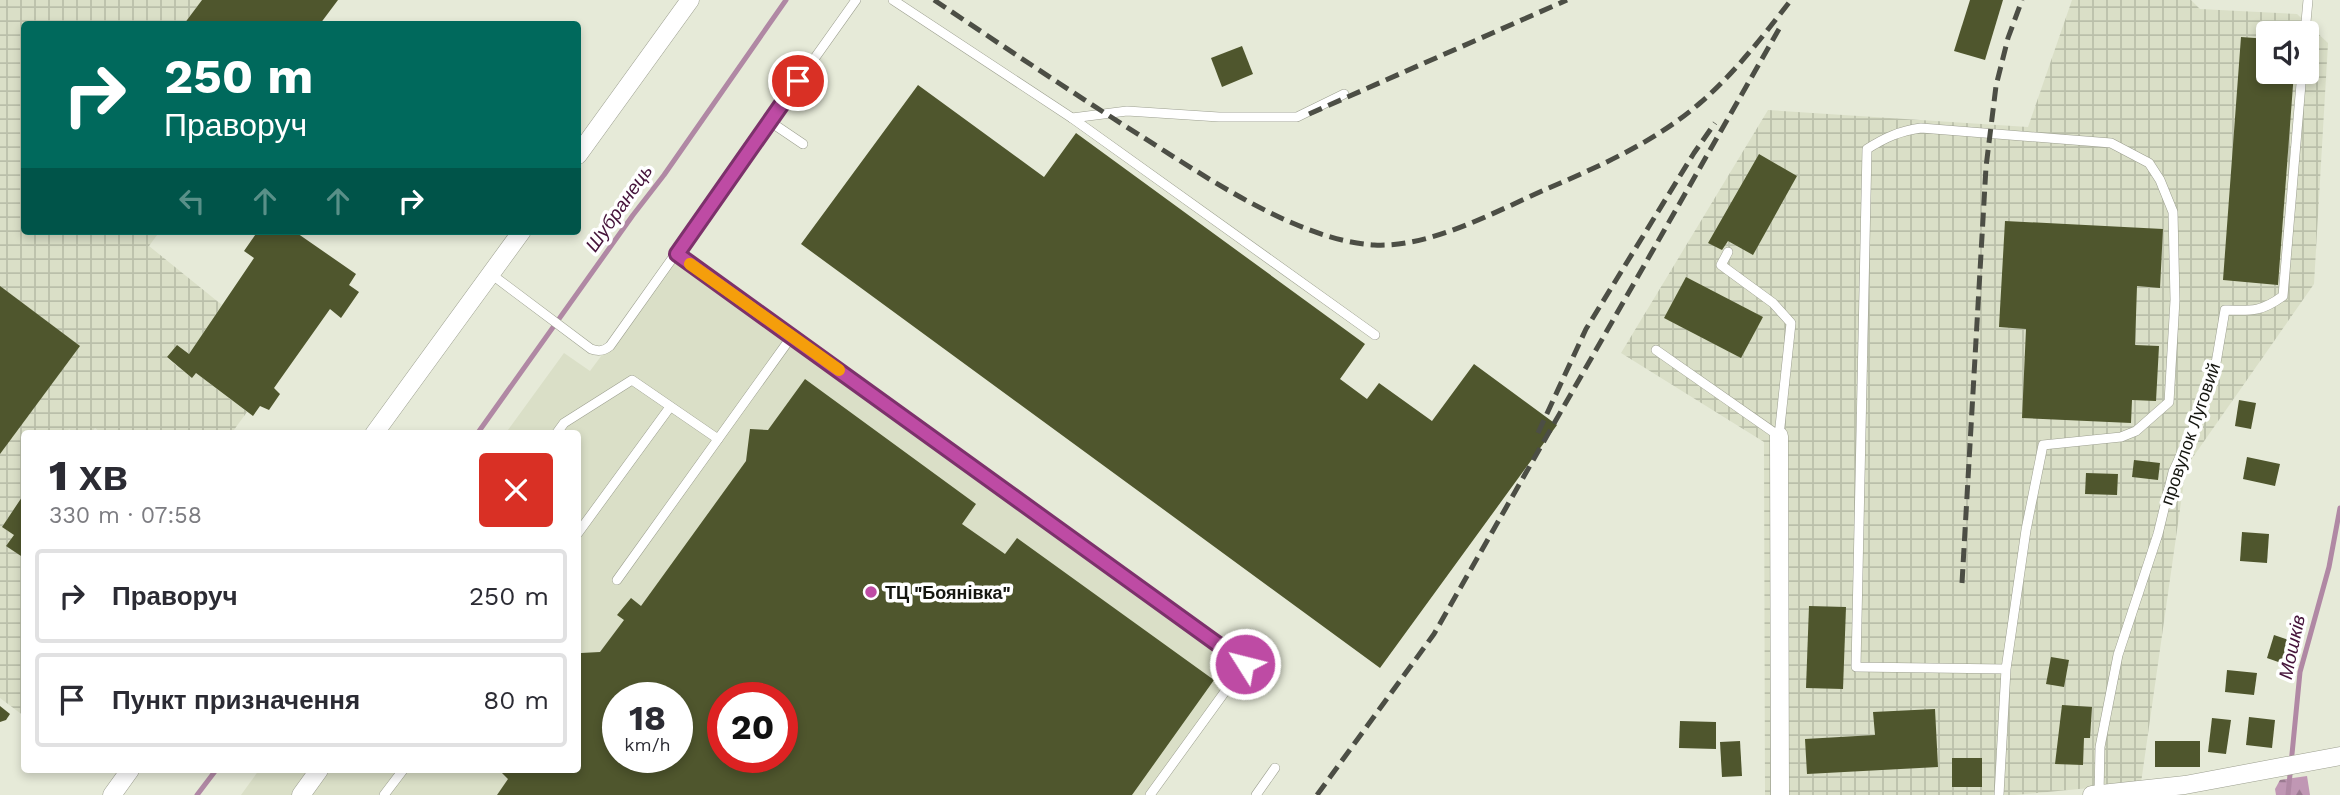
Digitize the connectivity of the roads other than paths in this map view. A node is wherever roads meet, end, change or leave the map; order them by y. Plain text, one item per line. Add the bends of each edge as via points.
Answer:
1 (690, 0) edge
2 (856, 0) edge
3 (893, 0) edge
4 (2308, 0) edge
5 (2306, 21) edge
6 (2301, 84) edge
7 (1344, 94) dead end
8 (1072, 118) junction
9 (769, 121) junction
10 (803, 144) dead end
11 (581, 151) edge
12 (519, 235) edge
13 (1728, 252) dead end
14 (677, 254) junction
15 (491, 274) junction
16 (1376, 335) dead end
17 (792, 336) junction
18 (1657, 350) dead end
19 (670, 407) junction
20 (377, 430) edge
21 (559, 430) edge
22 (1779, 436) junction
23 (718, 439) junction
24 (581, 529) edge
25 (617, 580) dead end
26 (2006, 669) junction
27 (2340, 756) edge
28 (1275, 768) dead end
29 (128, 773) edge
30 (317, 773) edge
31 (400, 773) edge
32 (2186, 790) edge
33 (2099, 794) edge
34 (112, 795) edge
35 (301, 795) edge
36 (384, 795) edge
37 (1150, 795) edge
38 (1255, 795) edge
39 (1780, 795) edge
40 (1999, 795) edge
41 (2092, 795) edge

1 - 11 street
2 - 9 lane
3 - 8 lane
4 - 5 lane
6 - 33 lane, провулок Луговий via 2283,296 2268,307 2225,310 2207,398 2173,472 2118,655 2100,747
7 - 8 lane via 1297,117 1127,111
8 - 16 lane
9 - 10 lane
9 - 14 lane
12 - 15 street
13 - 22 lane via 1721,265 1773,303 1791,323
14 - 15 lane via 610,346 597,351
14 - 17 lane
15 - 20 street
17 - 23 lane
17 - 37 lane via 1245,664
18 - 22 lane
19 - 21 lane via 632,380
19 - 23 lane
19 - 24 lane
22 - 39 street
23 - 25 lane
26 - 26 lane via 1856,667 1867,149 1901,131 1922,128 2111,143 2149,163 2173,212 2175,300 2169,402 2136,431 2121,437 2043,445
26 - 40 lane
27 - 32 street
28 - 38 lane
29 - 34 street
30 - 35 street
31 - 36 lane
32 - 33 street
33 - 41 street

